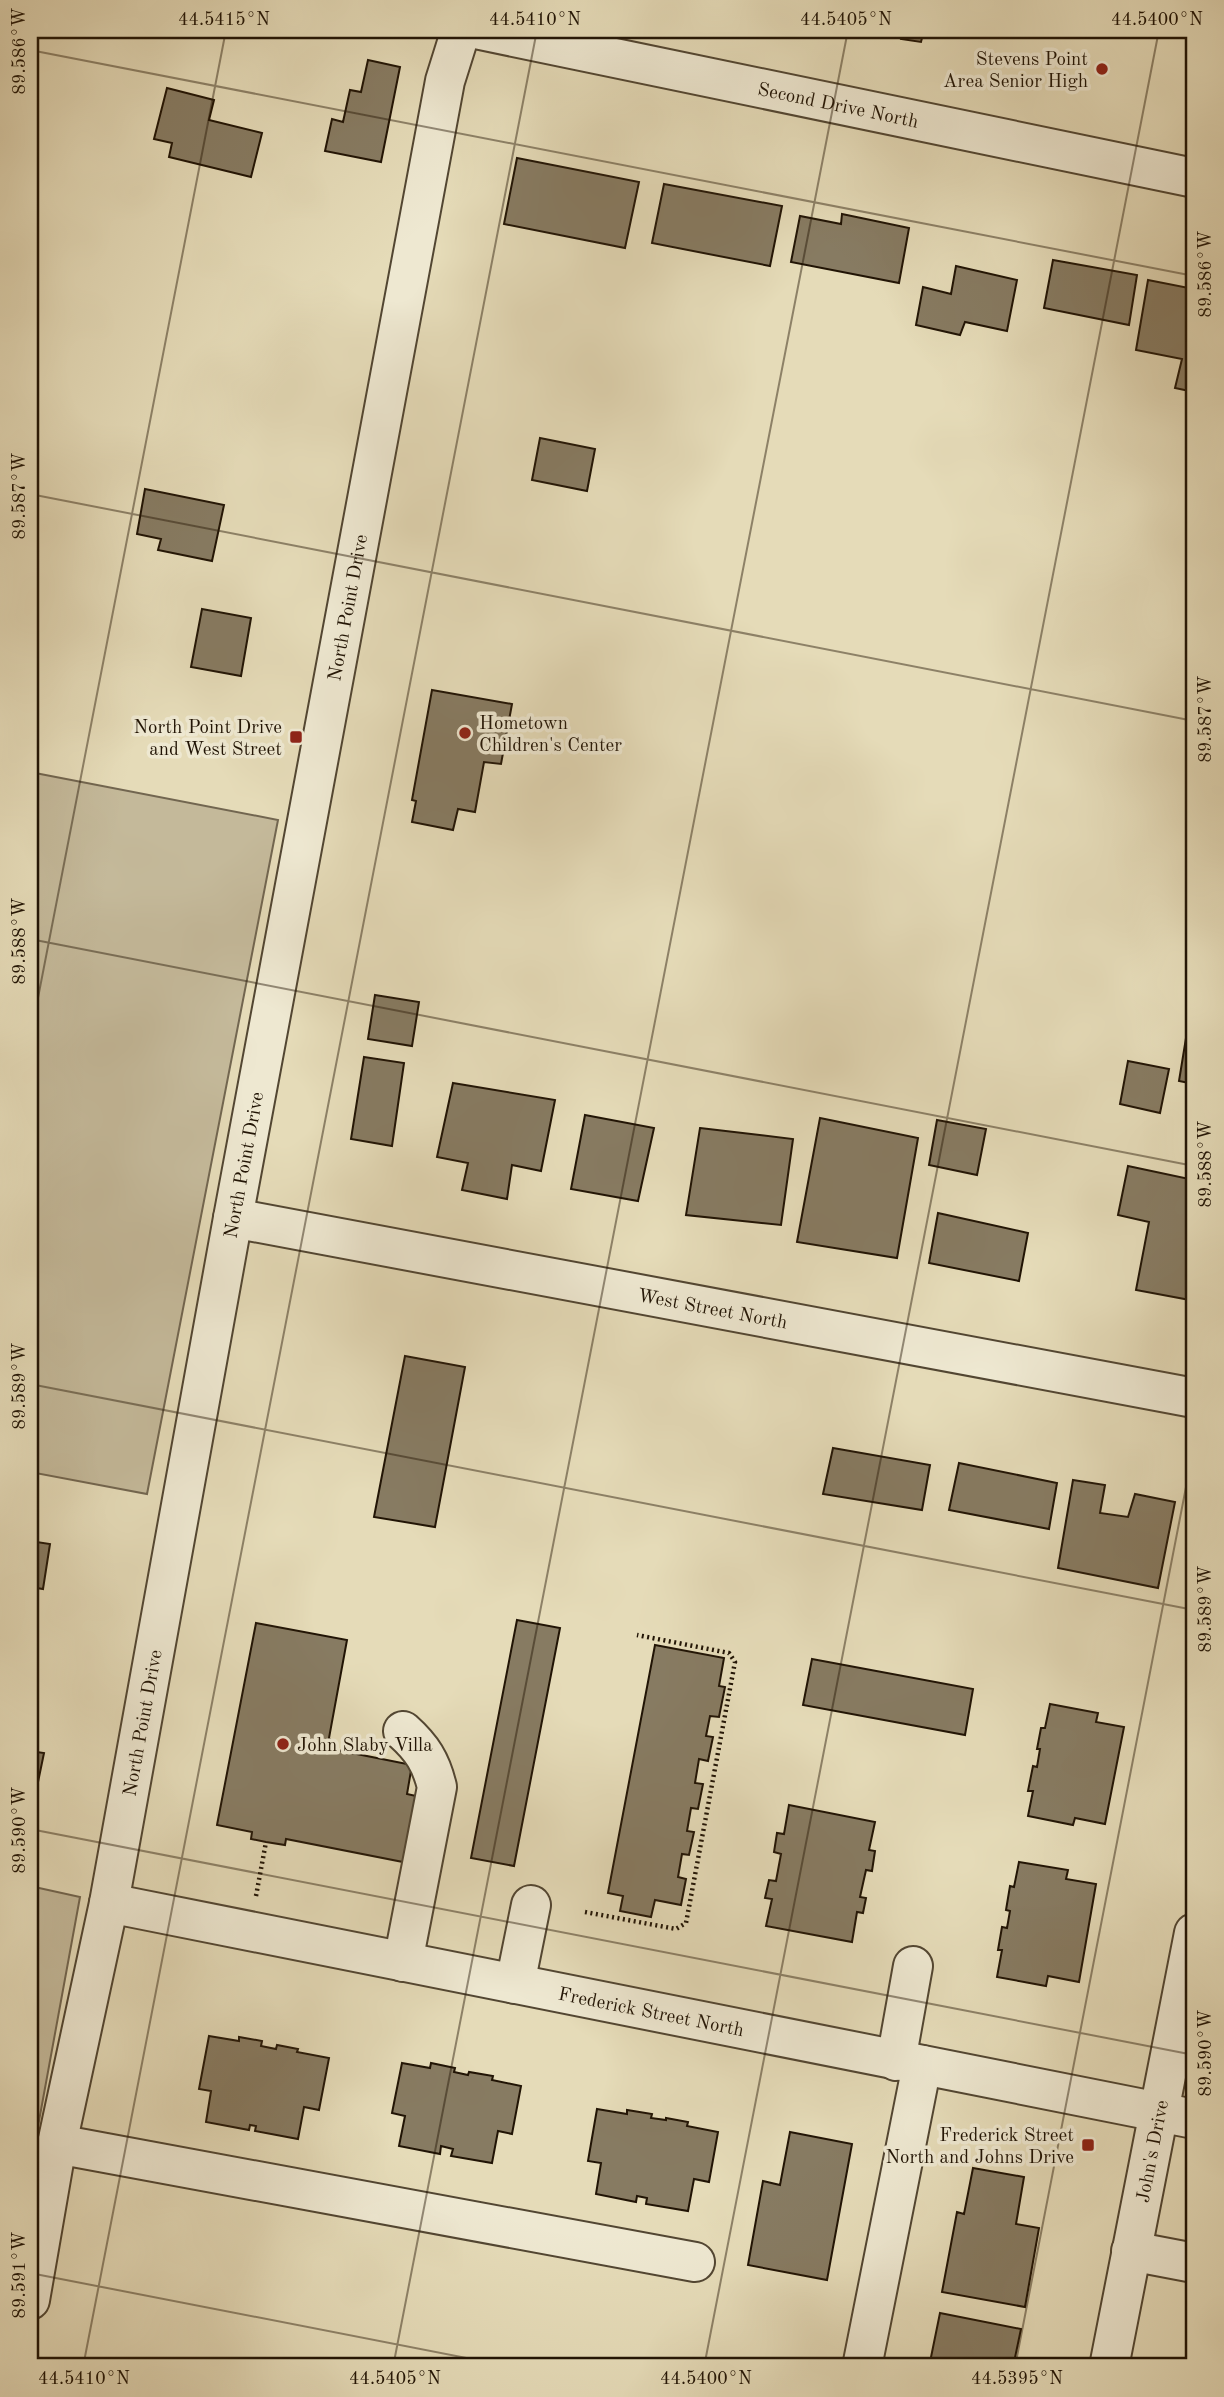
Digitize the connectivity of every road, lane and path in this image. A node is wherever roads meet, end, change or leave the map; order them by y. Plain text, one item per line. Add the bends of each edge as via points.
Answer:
1 (461, 30) edge
2 (481, 30) edge
3 (1194, 178) edge
4 (233, 1218) junction
5 (1194, 1398) edge
6 (636, 1635) dead end
7 (403, 1731) dead end
8 (266, 1842) dead end
9 (109, 1903) junction
10 (531, 1905) dead end
11 (585, 1912) dead end
12 (249, 1931) junction
13 (1194, 1933) edge
14 (403, 1962) junction
15 (913, 1966) dead end
16 (514, 1984) junction
17 (909, 2063) junction
18 (1177, 2116) edge
19 (57, 2144) junction
20 (1131, 2251) junction
21 (695, 2262) dead end
22 (1194, 2263) edge
23 (30, 2300) edge
24 (862, 2367) edge
25 (1109, 2367) edge

1 - 4 street, North Point Drive via 445,81
2 - 3 street, Second Drive North
4 - 5 street, West Street North
4 - 9 street, North Point Drive
6 - 11 path via 729,1653 735,1662 685,1923 676,1929
7 - 14 street via 422,1748 437,1787
8 - 12 path
9 - 12 street, Frederick Street North
9 - 19 street, North Point Drive
10 - 16 street
12 - 14 street, Frederick Street North
13 - 18 street, John's Drive
14 - 16 street, Frederick Street North
15 - 17 street
16 - 17 street, Frederick Street North
17 - 18 street, Frederick Street North
17 - 24 street
18 - 20 street, John's Drive
19 - 21 street
19 - 23 street, North Point Drive
20 - 22 street
20 - 25 street, John's Drive

